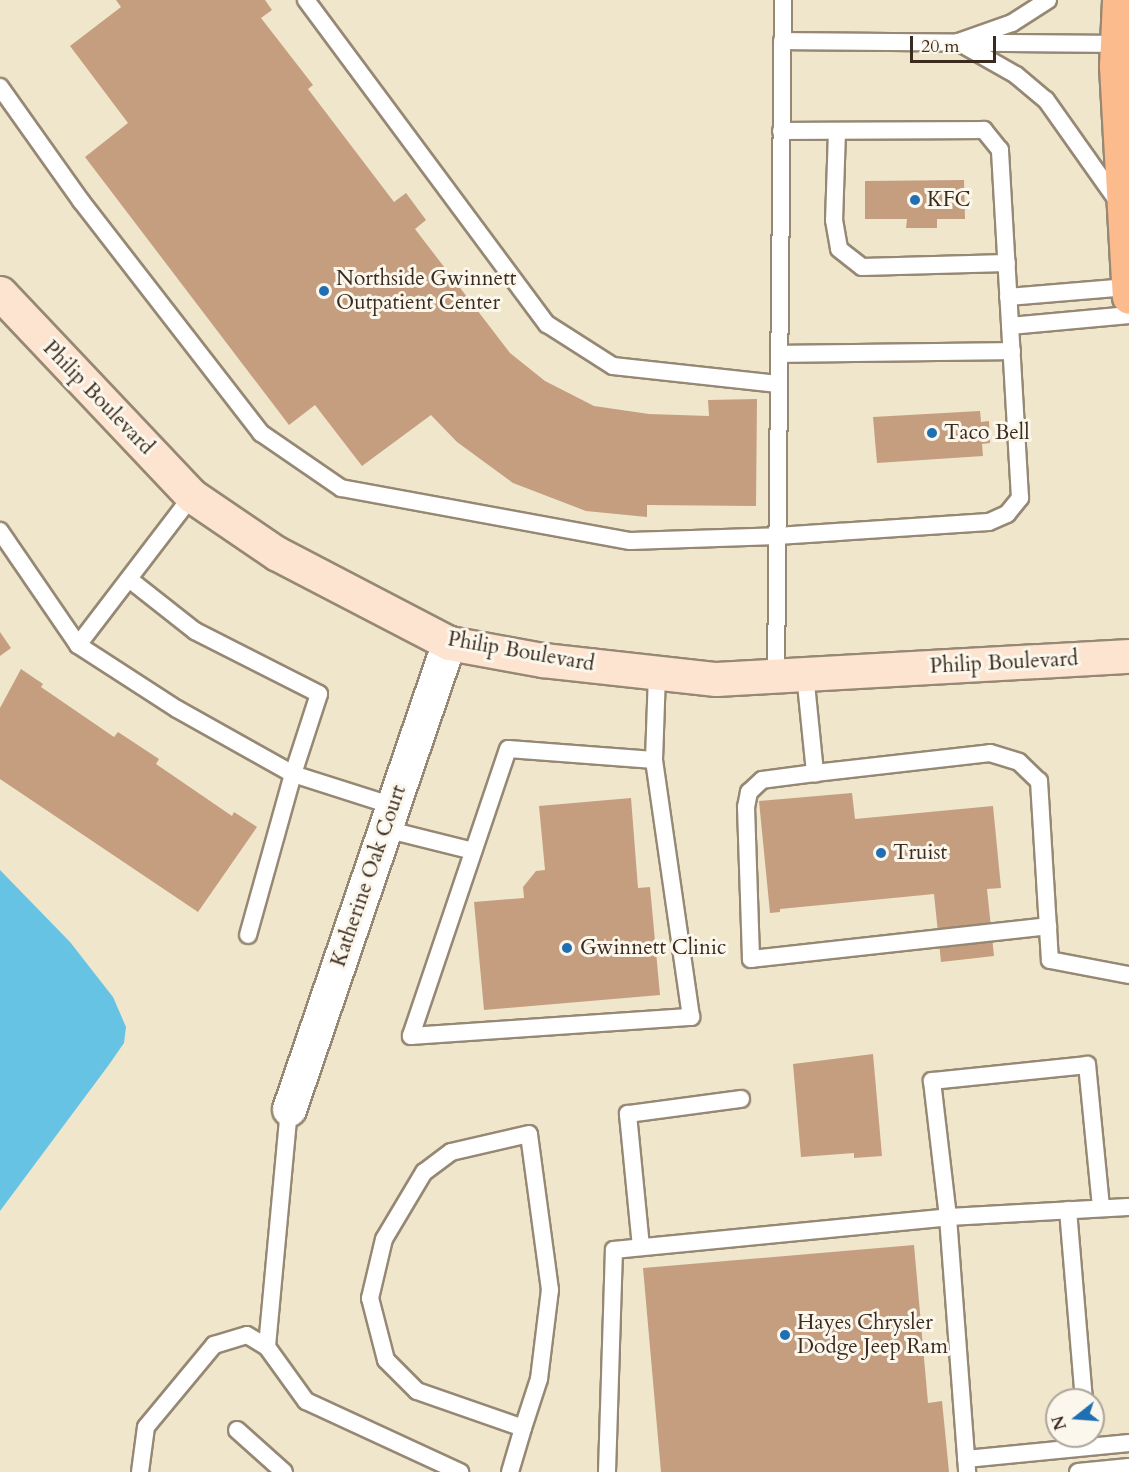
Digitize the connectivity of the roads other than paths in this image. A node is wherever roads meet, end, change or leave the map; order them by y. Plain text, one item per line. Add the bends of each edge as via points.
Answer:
1 (306, 0) edge
2 (783, 0) edge
3 (1048, 0) edge
4 (1119, 0) edge
5 (782, 41) junction
6 (958, 42) junction
7 (1121, 59) edge
8 (0, 87) edge
9 (781, 131) junction
10 (837, 131) junction
11 (1125, 217) edge
12 (1007, 263) junction
13 (1128, 287) edge
14 (0, 293) edge
15 (1008, 297) junction
16 (1129, 297) edge
17 (1129, 315) edge
18 (1010, 326) junction
19 (1012, 351) junction
20 (779, 354) junction
21 (778, 384) junction
22 (192, 496) junction
23 (0, 531) edge
24 (777, 536) junction
25 (129, 579) junction
26 (449, 643) junction
27 (78, 645) junction
28 (1129, 656) edge
29 (657, 673) junction
30 (790, 674) junction
31 (654, 760) junction
32 (815, 773) junction
33 (293, 774) junction
34 (389, 817) junction
35 (473, 851) junction
36 (1048, 926) junction
37 (248, 935) dead end
38 (1129, 975) edge
39 (741, 1099) dead end
40 (289, 1109) joint
41 (1129, 1206) edge
42 (1101, 1207) junction
43 (1068, 1210) junction
44 (948, 1217) junction
45 (641, 1247) junction
46 (267, 1347) junction
47 (1083, 1388) edge
48 (524, 1428) junction
49 (237, 1430) dead end
50 (1105, 1442) edge
51 (1129, 1443) edge
52 (1056, 1448) edge
53 (966, 1465) edge
54 (1129, 1467) edge
55 (140, 1472) edge
56 (284, 1472) edge
57 (460, 1472) edge
58 (510, 1472) edge
59 (607, 1472) edge
60 (1078, 1472) edge

1 - 21 lane via 547,324 613,366
2 - 5 lane
3 - 6 lane via 1012,23
4 - 7 main road
5 - 6 lane
5 - 9 lane
6 - 7 lane
6 - 11 lane via 1016,75 1046,100
7 - 11 main road
8 - 24 lane via 81,201 261,433 341,488 630,541
9 - 10 lane
9 - 20 lane
10 - 12 lane via 984,130 1000,150
10 - 12 lane via 834,220 839,249 862,267
11 - 13 main road
12 - 15 lane
13 - 15 lane
13 - 16 main road
14 - 22 street, Philip Boulevard
15 - 18 lane
17 - 18 lane
18 - 19 lane
19 - 20 lane
19 - 24 lane via 1020,498 1007,514 989,522
20 - 21 lane
21 - 24 lane
22 - 25 lane
22 - 26 street, Philip Boulevard via 276,553
23 - 27 lane
24 - 30 lane
25 - 27 lane
25 - 33 lane via 195,631 320,694
26 - 29 street, Philip Boulevard via 543,660
26 - 34 street, Katherine Oak Court
27 - 33 lane via 177,709
28 - 30 street, Philip Boulevard
29 - 30 street, Philip Boulevard via 716,679
29 - 31 lane
30 - 32 lane
31 - 35 lane via 508,749
31 - 35 lane via 691,1017 411,1036
32 - 36 lane via 990,753 1019,762 1039,781
32 - 36 lane via 762,780 749,792 746,807 751,959
33 - 34 lane
33 - 37 lane
34 - 35 lane
34 - 40 street, Katherine Oak Court
36 - 38 lane via 1050,960
39 - 45 lane via 628,1114
40 - 46 lane
41 - 42 lane
42 - 43 lane
42 - 44 lane via 1088,1065 932,1081
43 - 44 lane
43 - 47 lane
44 - 45 lane
44 - 53 lane
45 - 59 lane via 614,1250
46 - 55 lane via 247,1335 214,1345 146,1427
46 - 57 lane via 306,1401
48 - 48 lane via 539,1379 550,1290 529,1134 451,1152 424,1172 384,1239 370,1298 386,1360 417,1391
48 - 58 lane
49 - 56 lane
50 - 51 lane
52 - 53 lane
54 - 60 lane

